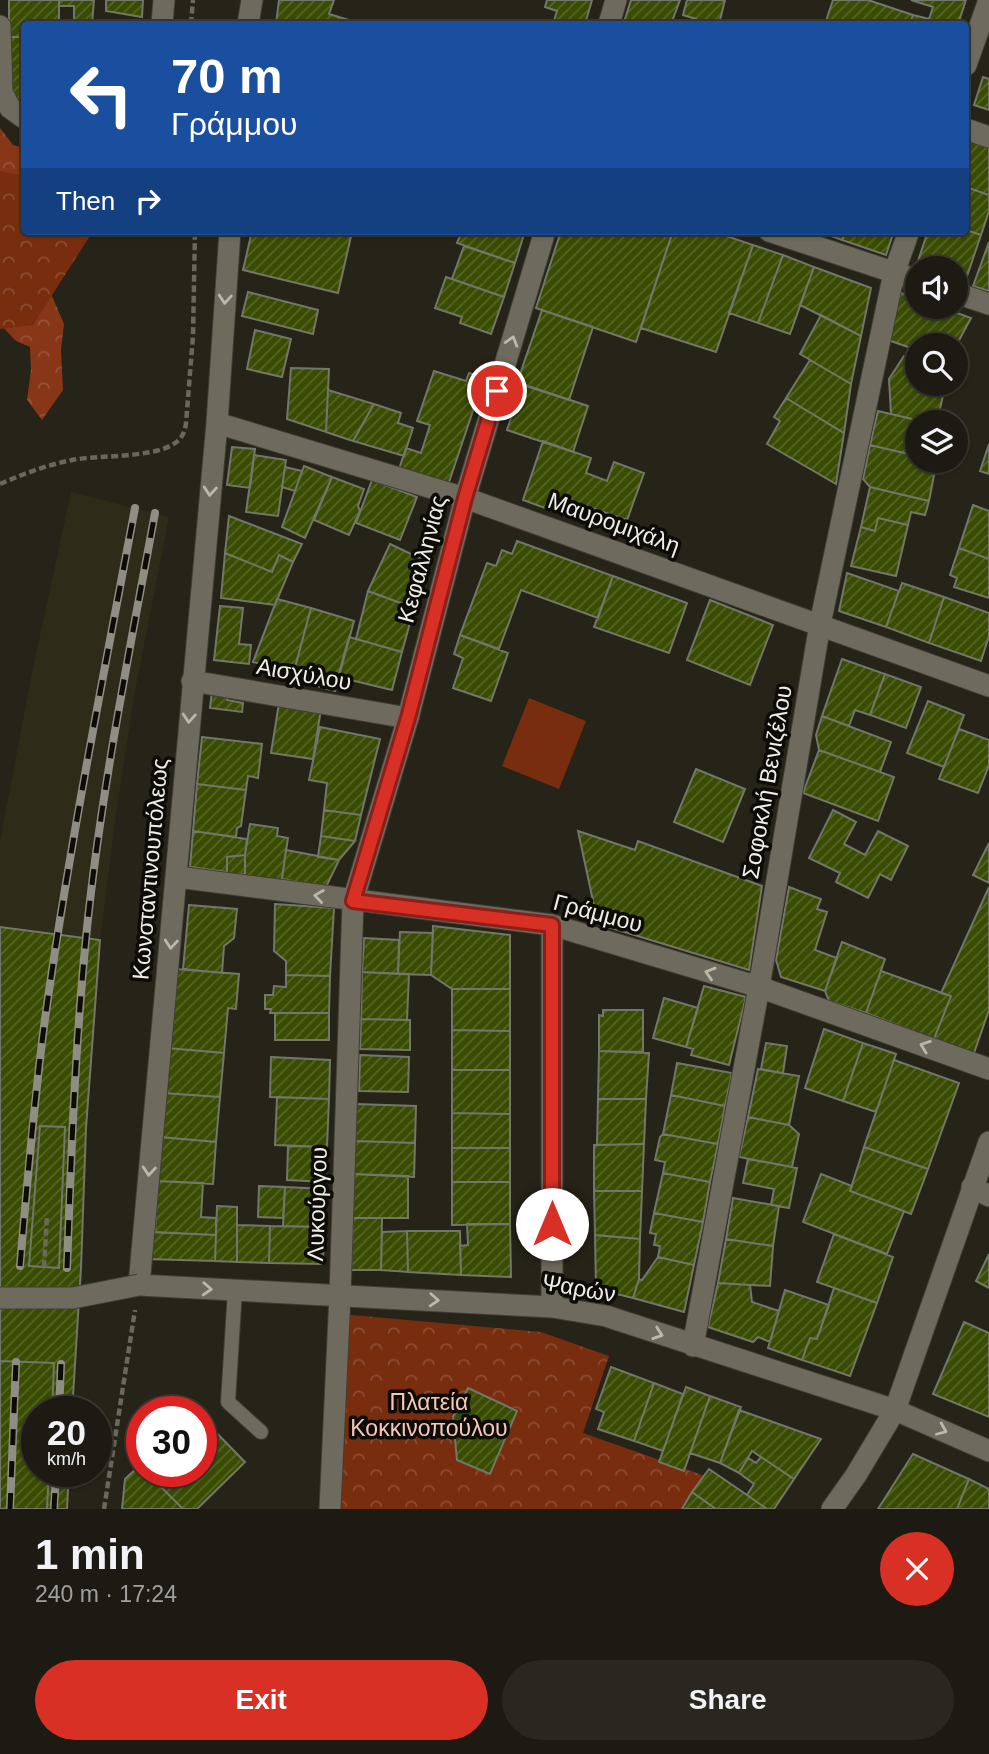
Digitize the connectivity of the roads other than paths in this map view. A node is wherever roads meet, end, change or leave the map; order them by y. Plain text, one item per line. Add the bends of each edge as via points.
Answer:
1 (164, 0) edge
2 (252, 0) edge
3 (617, 0) edge
4 (989, 0) edge
5 (162, 21) edge
6 (248, 21) edge
7 (610, 21) edge
8 (0, 26) edge
9 (969, 57) edge
10 (17, 113) edge
11 (969, 131) edge
12 (989, 137) edge
13 (230, 235) edge
14 (544, 235) edge
15 (781, 235) edge
16 (907, 235) edge
17 (894, 272) junction
18 (905, 276) edge
19 (968, 297) edge
20 (989, 304) edge
21 (217, 423) junction
22 (465, 498) junction
23 (820, 624) junction
24 (987, 679) edge
25 (192, 681) junction
26 (408, 718) junction
27 (177, 877) junction
28 (353, 901) junction
29 (552, 925) junction
30 (759, 988) junction
31 (989, 1069) edge
32 (989, 1142) edge
33 (980, 1191) edge
34 (139, 1285) junction
35 (235, 1290) junction
36 (341, 1295) junction
37 (0, 1298) edge
38 (552, 1307) junction
39 (693, 1346) junction
40 (895, 1410) junction
41 (261, 1432) dead end
42 (989, 1451) edge
43 (330, 1509) edge
44 (832, 1509) edge

1 - 5 street
2 - 6 street
3 - 7 street
4 - 9 street
8 - 10 street via 2,92
11 - 12 street
13 -> 21 street, Κωνσταντινουπόλεως
22 -> 14 street, Κεφαλληνίας
15 - 17 street
16 - 17 street, Σοφοκλή Βενιζέλου
17 - 18 street
17 - 23 street, Σοφοκλή Βενιζέλου
19 - 20 street
21 - 22 street, Μαυρομιχάλη
21 -> 25 street, Κωνσταντινουπόλεως
22 - 23 street, Μαυρομιχάλη
22 - 26 street, Κεφαλληνίας
23 - 24 street, Μαυρομιχάλη
23 - 30 street, Σοφοκλή Βενιζέλου
25 - 26 street, Αισχύλου
25 -> 27 street, Κωνσταντινουπόλεως
26 - 28 street, Κεφαλληνίας
28 -> 27 street, Γράμμου
27 -> 34 street, Κωνσταντινουπόλεως
28 - 29 street, Γράμμου
28 - 36 street, Λυκούργου
30 -> 29 street, Γράμμου
29 - 38 street
31 -> 30 street, Γράμμου
30 - 39 street, Σοφοκλή Βενιζέλου
32 - 33 street
33 - 40 street
34 -> 35 street, Ψαρών
34 - 37 street, Ψαρών, bridge via 73,1298
35 - 36 street, Ψαρών
35 - 41 lane via 228,1402
36 -> 38 street, Ψαρών
36 - 43 street, Λυκούργου
38 -> 39 street, Ψαρών via 606,1316
39 - 40 street, Ψαρών
40 -> 42 street, Ψαρών
40 - 44 street

